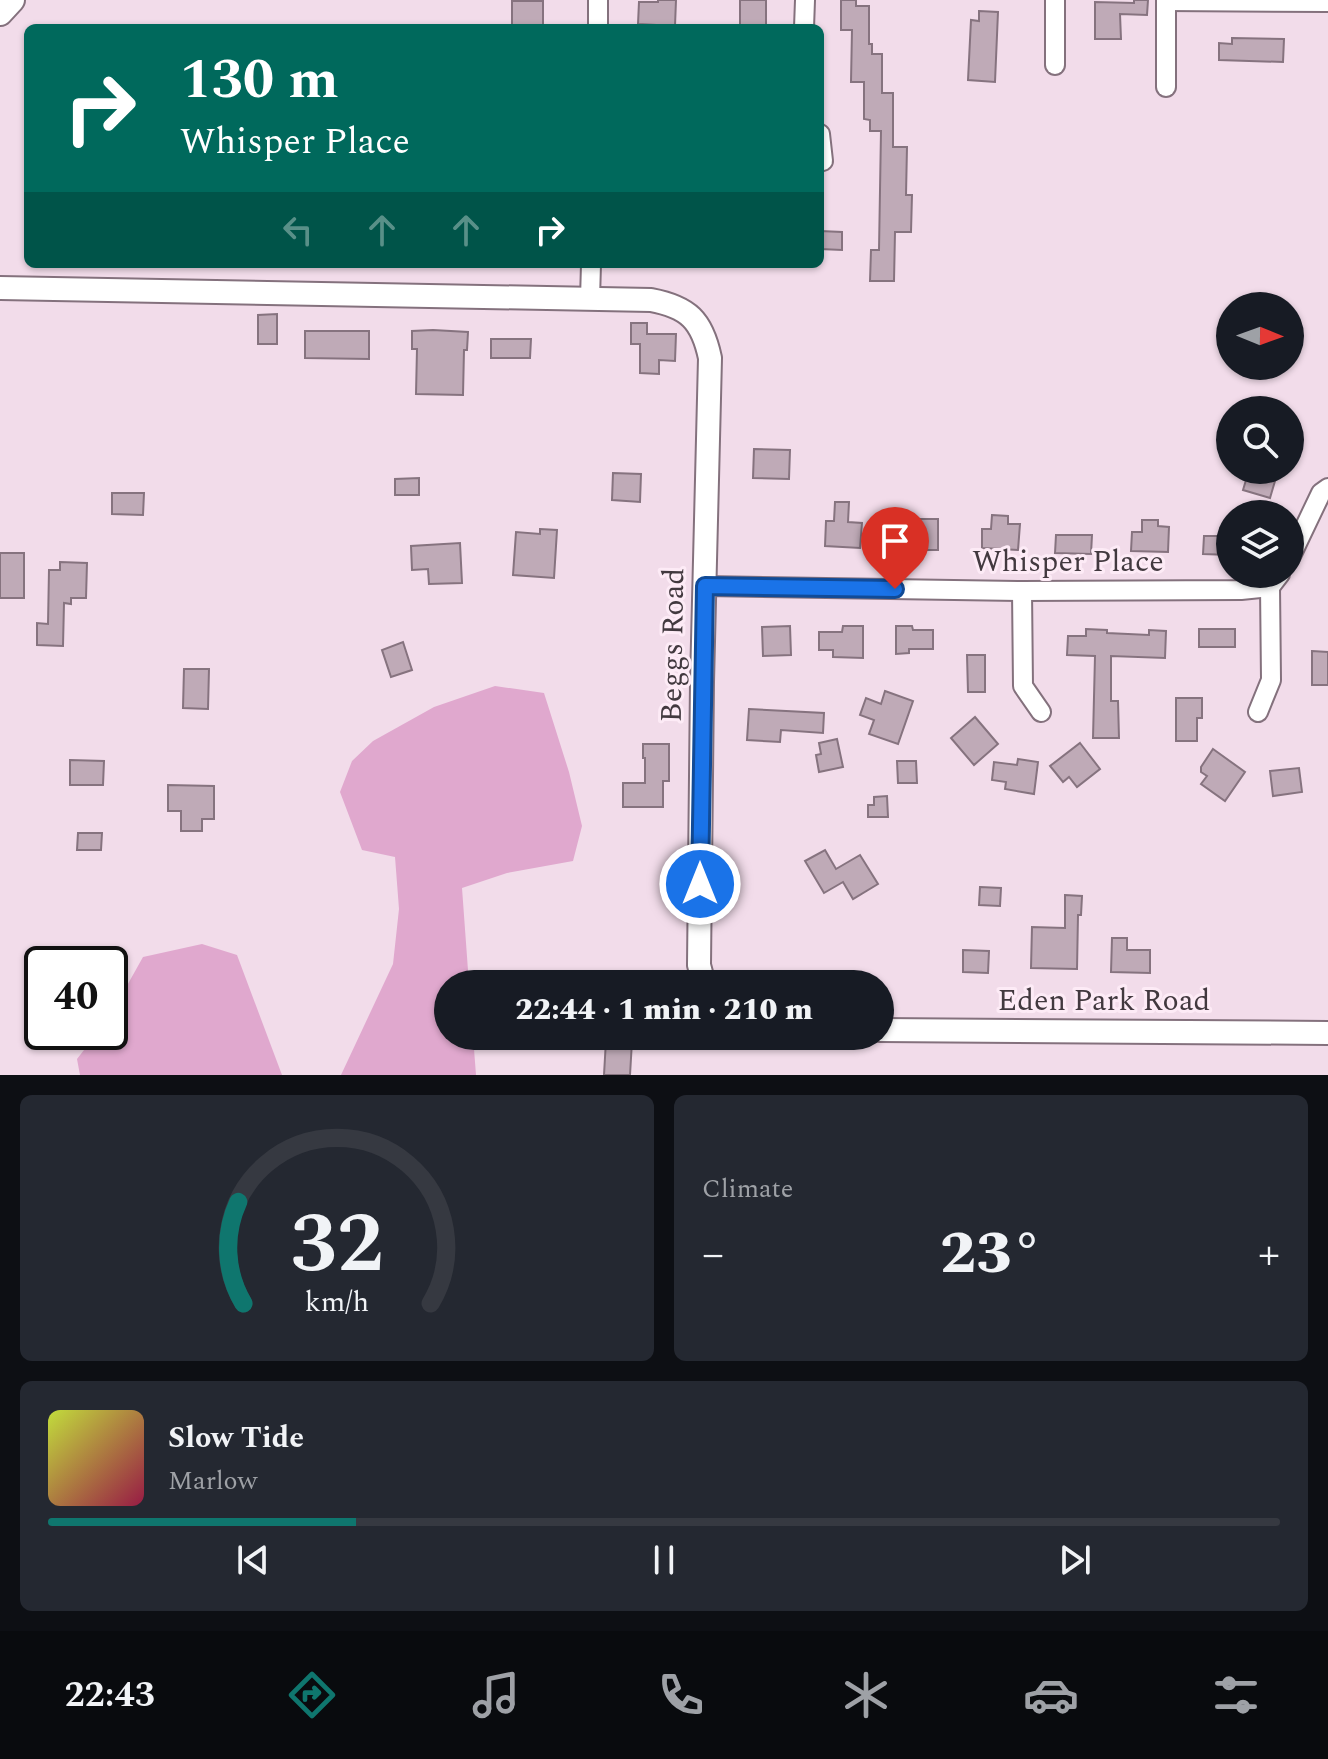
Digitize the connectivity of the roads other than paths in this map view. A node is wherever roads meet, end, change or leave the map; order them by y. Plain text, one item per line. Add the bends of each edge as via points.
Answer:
1 (12, 0) edge
2 (598, 0) edge
3 (805, 0) edge
4 (1055, 0) edge
5 (1166, 1) edge
6 (1328, 2) edge
7 (0, 13) edge
8 (598, 24) edge
9 (804, 24) edge
10 (1055, 65) dead end
11 (1166, 87) dead end
12 (591, 268) edge
13 (0, 288) edge
14 (590, 299) junction
15 (1328, 488) edge
16 (1304, 529) edge
17 (705, 586) junction
18 (1248, 588) edge
19 (1275, 588) edge
20 (1022, 591) junction
21 (1041, 712) dead end
22 (1258, 712) dead end
23 (700, 970) edge
24 (894, 1030) edge
25 (1328, 1033) edge

1 - 7 main road
2 - 8 street
3 - 9 street
4 - 10 street
5 - 6 street
5 - 11 street
12 - 14 street
13 - 14 street
14 - 17 street, Beggs Road via 670,304 687,313 706,339 710,358
15 - 16 street
17 - 20 street, Whisper Place
17 - 23 street, Beggs Road
18 - 20 street, Whisper Place
19 - 22 street via 1271,680
20 - 21 street via 1023,686
24 - 25 street, Eden Park Road

